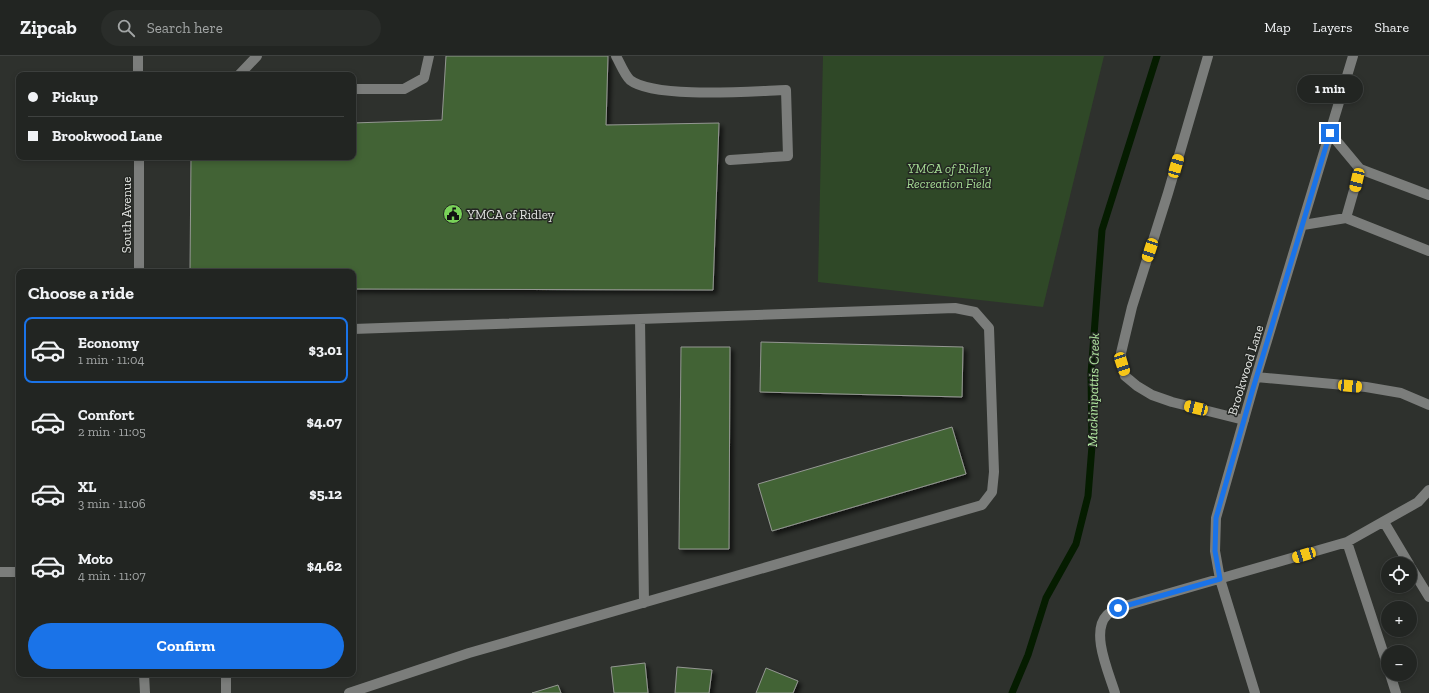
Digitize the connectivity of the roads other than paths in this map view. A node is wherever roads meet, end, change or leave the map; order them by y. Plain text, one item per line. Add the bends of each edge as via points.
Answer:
1 (138, 56) edge
2 (257, 56) edge
3 (429, 56) edge
4 (616, 56) edge
5 (1208, 56) edge
6 (1353, 56) edge
7 (138, 72) edge
8 (242, 72) edge
9 (356, 89) edge
10 (1330, 133) junction
11 (139, 160) edge
12 (730, 160) dead end
13 (1360, 169) junction
14 (1429, 195) edge
15 (1346, 218) junction
16 (1303, 225) junction
17 (1429, 251) edge
18 (140, 269) edge
19 (640, 319) junction
20 (356, 329) edge
21 (1256, 378) junction
22 (1429, 405) edge
23 (1244, 420) junction
24 (1429, 490) edge
25 (1384, 522) junction
26 (1346, 542) junction
27 (1405, 557) edge
28 (0, 572) edge
29 (16, 572) edge
30 (1417, 577) edge
31 (1220, 579) junction
32 (1429, 597) edge
33 (644, 603) junction
34 (1381, 646) edge
35 (144, 677) edge
36 (226, 677) edge
37 (1392, 681) edge
38 (145, 693) edge
39 (226, 693) edge
40 (349, 693) edge
41 (1115, 693) edge
42 (1255, 693) edge
43 (1396, 693) edge

1 - 7 street
2 - 8 street
3 - 9 street via 424,78 404,89
4 - 12 street via 629,79 640,86 692,93 786,90 788,156
5 - 23 street via 1132,307 1121,359 1125,376 1152,395
6 - 10 street, Brookwood Lane
10 - 13 street
10 - 16 street, Brookwood Lane
11 - 18 street, South Avenue
13 - 14 street
13 - 15 street
15 - 16 street
15 - 17 street
16 - 21 street, Brookwood Lane
19 - 20 street
19 - 33 street
19 - 33 street via 955,308 975,312 989,328 994,472 992,492 982,505
21 - 22 street via 1366,387 1401,393
21 - 23 street, Brookwood Lane
23 - 31 street, Brookwood Lane via 1216,518 1215,551
24 - 25 street via 1418,502
25 - 26 street
25 - 27 street
26 - 31 street
26 - 34 street
28 - 29 street
30 - 32 street
31 - 41 street via 1118,608 1108,615 1102,624 1100,636 1102,652
31 - 42 street, Brookwood Lane
33 - 40 street via 469,653
35 - 38 street
36 - 39 street
37 - 43 street

